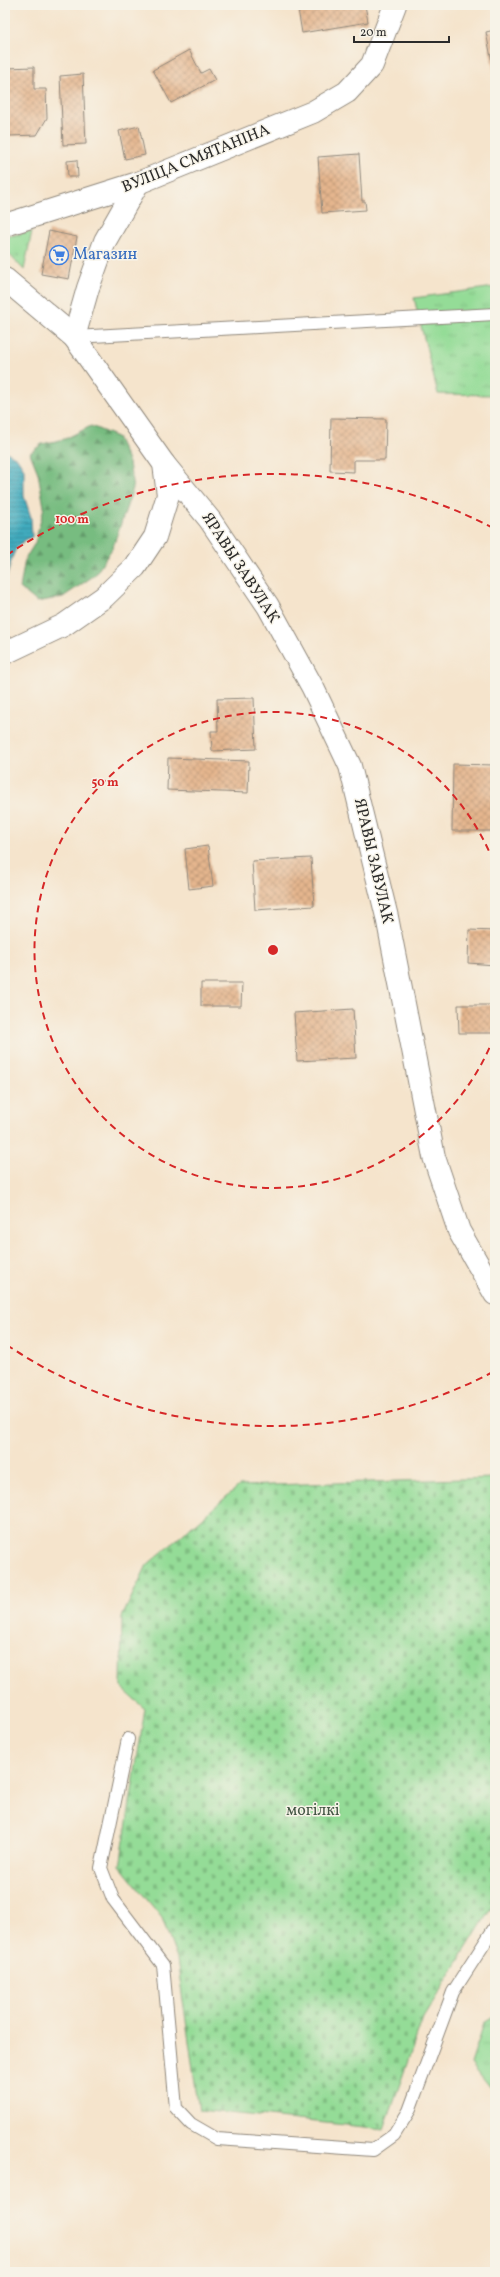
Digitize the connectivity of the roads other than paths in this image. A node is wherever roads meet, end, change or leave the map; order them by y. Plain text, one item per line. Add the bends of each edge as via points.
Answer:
1 (395, 5) edge
2 (138, 183) junction
3 (5, 225) edge
4 (5, 279) edge
5 (495, 314) edge
6 (74, 337) junction
7 (164, 464) junction
8 (5, 653) edge
9 (495, 1294) edge
10 (128, 1739) dead end
11 (495, 1927) edge

1 - 2 street, ВУЛІЦА СМЯТАНІНА via 372,65 347,92 313,112
2 - 3 street, ВУЛІЦА СМЯТАНІНА
2 - 6 street via 105,241
4 - 6 street, ЯРАВЫ ЗАВУЛАК
5 - 6 lane
6 - 7 street, ЯРАВЫ ЗАВУЛАК
7 - 8 street via 168,495 155,537 135,567 104,598 64,625
7 - 9 street, ЯРАВЫ ЗАВУЛАК via 210,520 268,606 313,688 350,766 387,917 434,1156 459,1231
10 - 11 lane via 101,1868 113,1899 164,1965 176,2108 191,2124 217,2139 373,2150 394,2136 409,2111 453,1992

